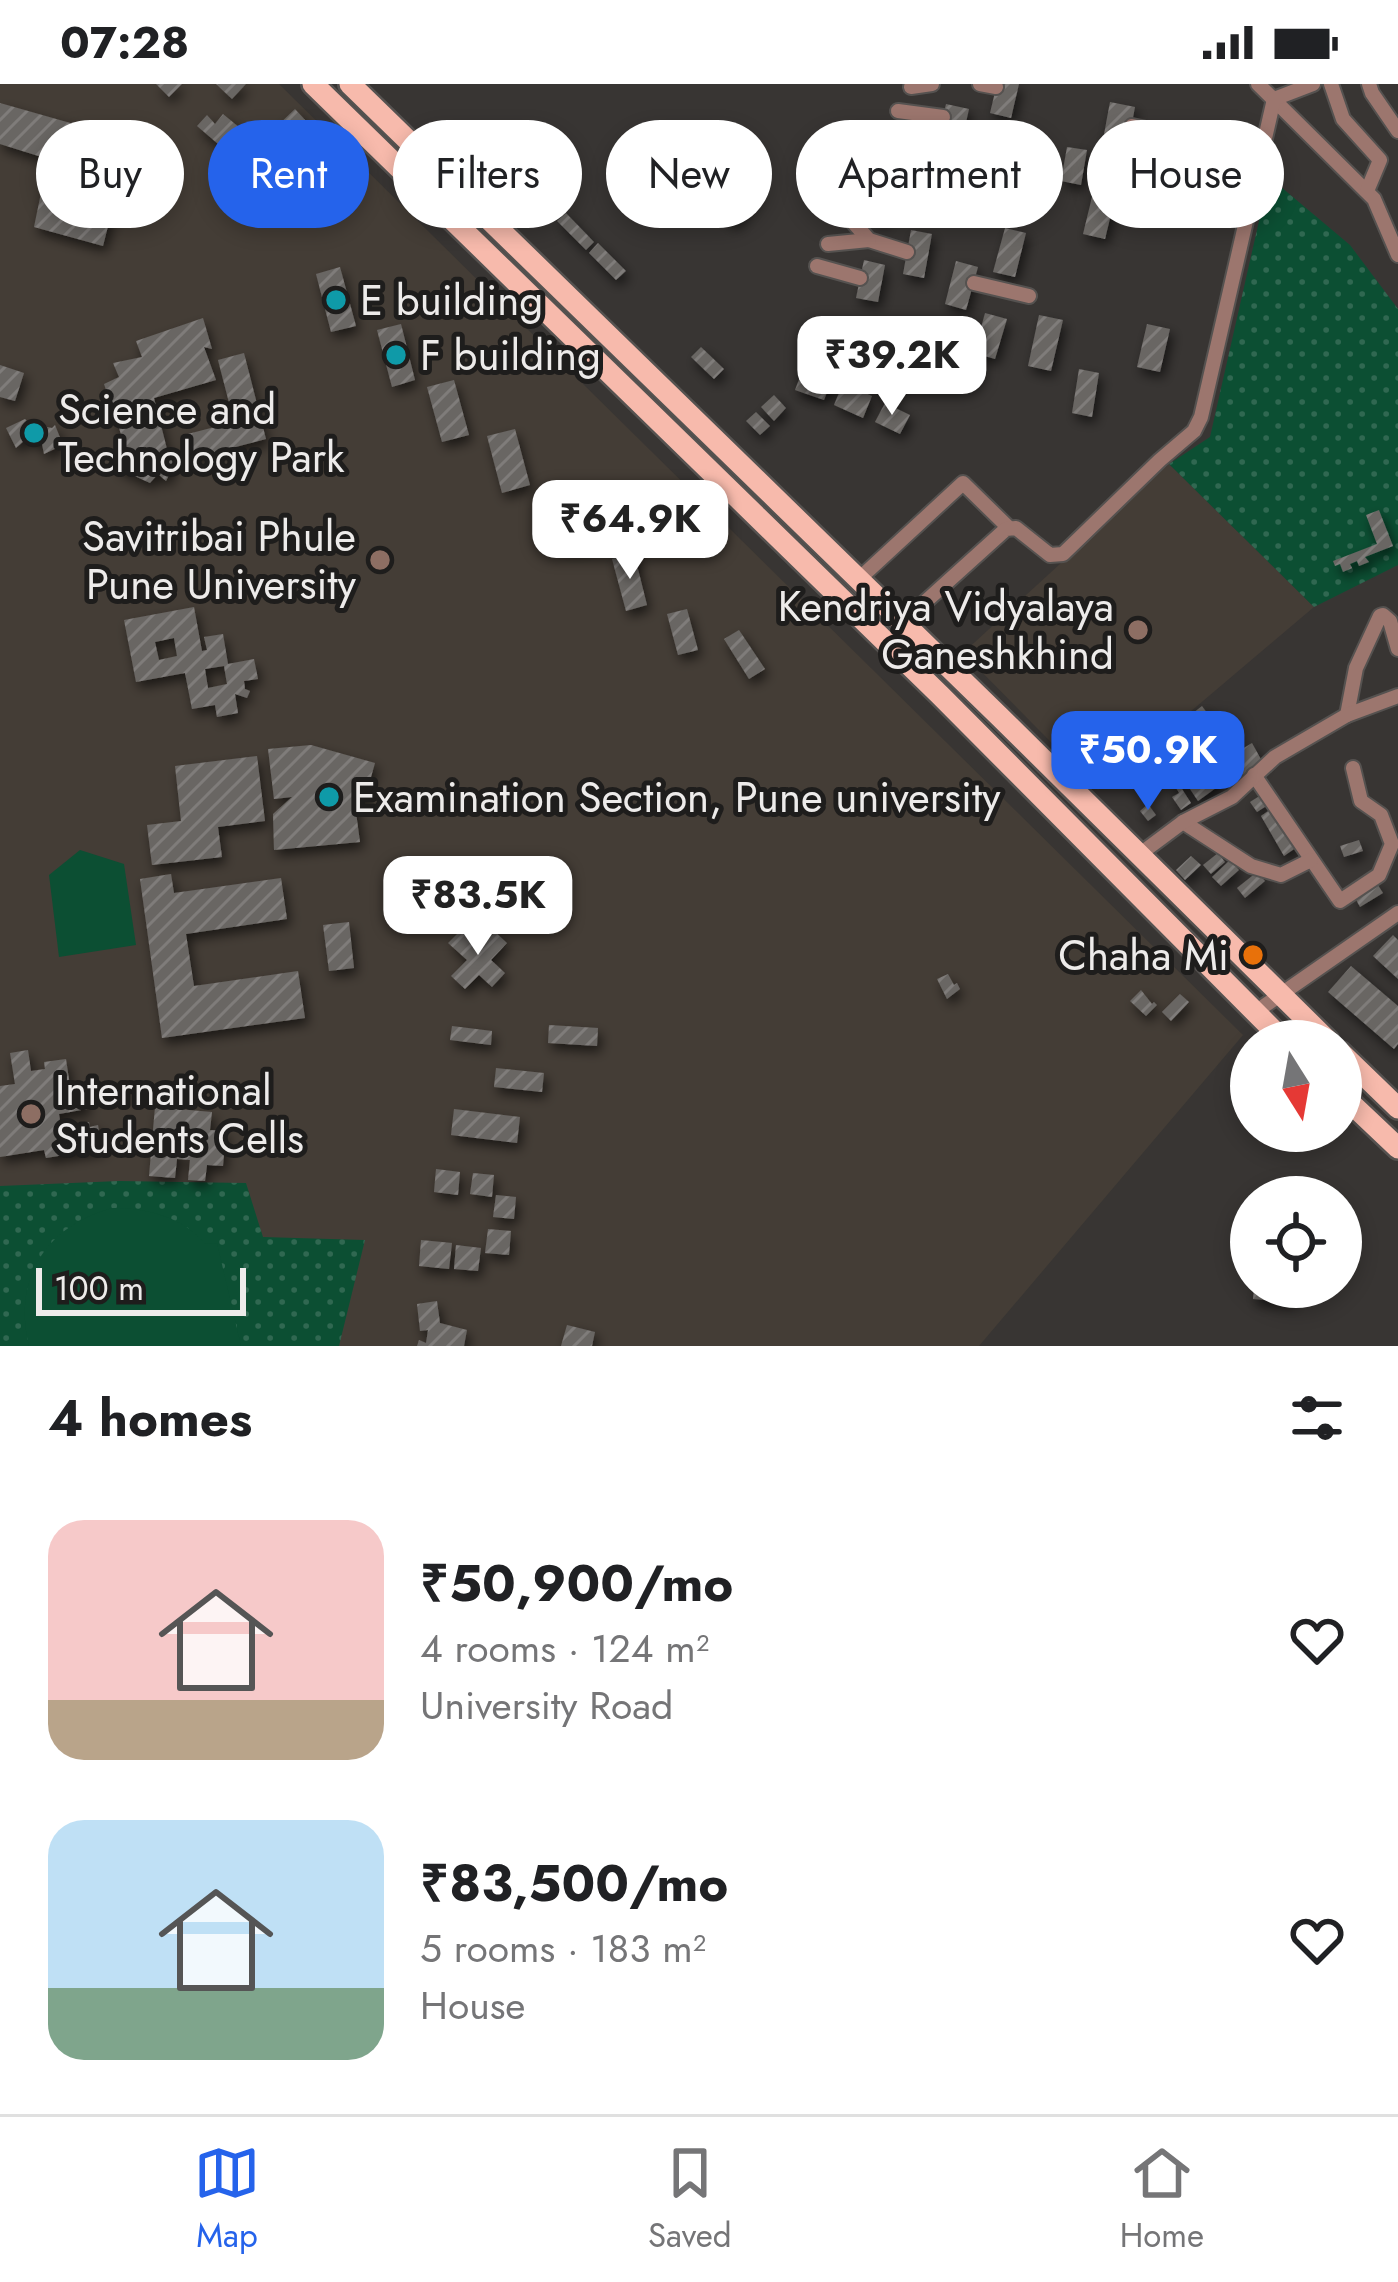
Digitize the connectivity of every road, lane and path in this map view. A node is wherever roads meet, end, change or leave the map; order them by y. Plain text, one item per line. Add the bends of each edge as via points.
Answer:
1 (313, 84) edge
2 (350, 84) edge
3 (932, 84) edge
4 (1258, 84) edge
5 (1313, 84) edge
6 (1331, 84) edge
7 (1370, 84) edge
8 (910, 87) dead end
9 (1274, 99) junction
10 (898, 111) dead end
11 (943, 117) dead end
12 (1398, 131) edge
13 (1367, 191) junction
14 (858, 228) edge
15 (869, 240) junction
16 (829, 244) dead end
17 (907, 252) dead end
18 (1398, 255) edge
19 (818, 266) dead end
20 (860, 278) dead end
21 (974, 284) dead end
22 (1029, 296) dead end
23 (1009, 528) junction
24 (859, 579) junction
25 (903, 622) junction
26 (1398, 649) edge
27 (1398, 697) edge
28 (1347, 715) junction
29 (1353, 768) dead end
30 (1253, 775) junction
31 (1183, 822) junction
32 (1140, 854) junction
33 (1311, 860) junction
34 (1398, 913) edge
35 (1280, 995) junction
36 (1254, 1013) junction
37 (1262, 1020) edge
38 (1306, 1020) edge
39 (1362, 1073) edge
40 (1398, 1108) edge
41 (1362, 1114) edge
42 (1398, 1148) edge

1 - 36 main road
2 - 24 main road
3 - 8 street
4 - 9 street
5 - 9 street
6 - 13 street via 1343,118 1380,160
7 - 12 street
9 - 13 street
9 - 23 street via 1199,424 1060,555
10 - 11 street
13 - 18 street
14 - 15 street
15 - 16 street
15 - 17 street
19 - 20 street
21 - 22 street
23 - 24 street via 963,483
23 - 25 street
24 - 25 main road
25 - 32 main road
26 - 28 street via 1390,621 1379,616
27 - 28 street
28 - 30 street
29 - 33 street via 1361,801 1381,815 1392,844 1379,875 1340,901
30 - 31 street via 1232,797
30 - 33 street
31 - 32 street
31 - 33 street via 1251,866 1281,875
32 - 35 main road
34 - 35 street
35 - 36 street
35 - 38 main road
36 - 37 main road
39 - 40 main road
41 - 42 main road

